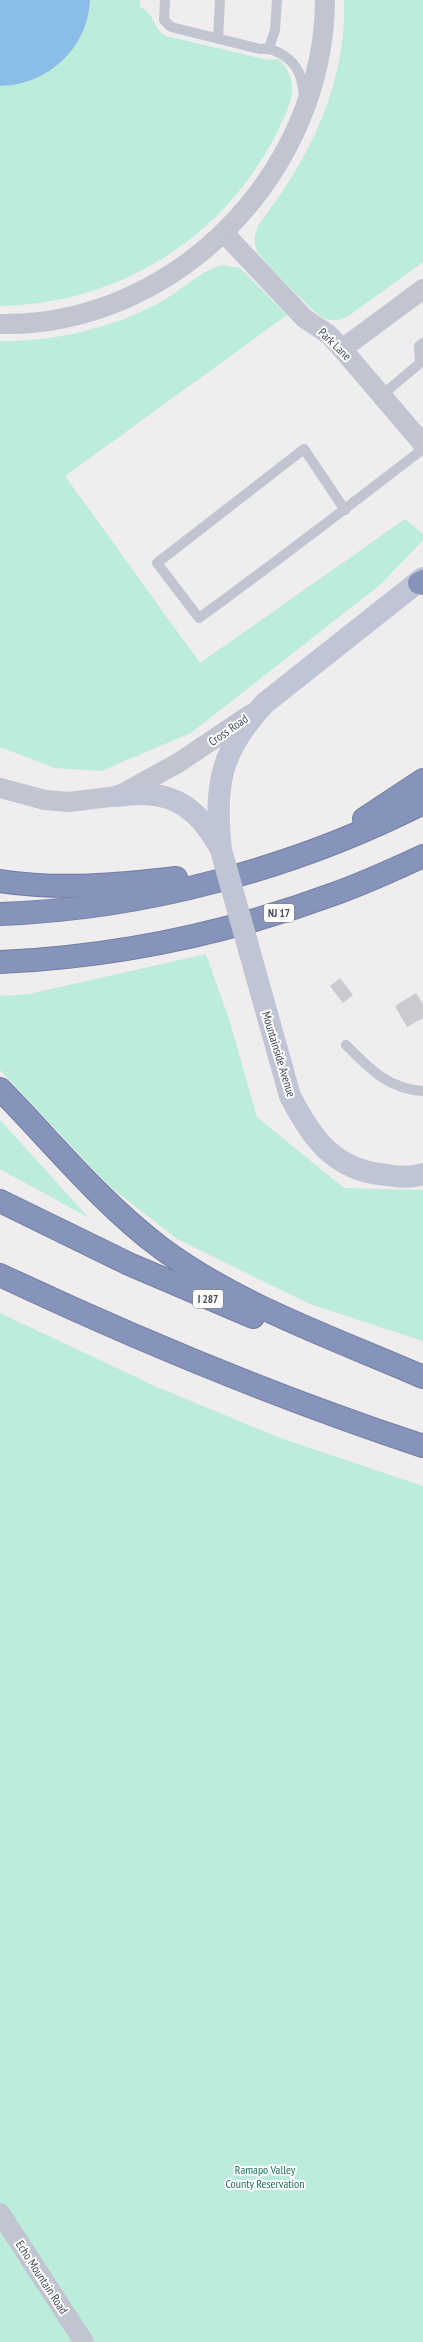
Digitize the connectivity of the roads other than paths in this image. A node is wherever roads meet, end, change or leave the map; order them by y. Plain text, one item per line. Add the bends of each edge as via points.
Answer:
1 (165, 0) edge
2 (220, 0) edge
3 (277, 0) edge
4 (325, 0) edge
5 (218, 39) junction
6 (269, 48) junction
7 (307, 104) junction
8 (224, 233) junction
9 (423, 289) edge
10 (0, 324) edge
11 (423, 343) edge
12 (342, 349) junction
13 (382, 395) junction
14 (423, 444) edge
15 (423, 449) edge
16 (345, 510) junction
17 (422, 580) edge
18 (266, 703) junction
19 (423, 780) edge
20 (0, 788) edge
21 (118, 796) junction
22 (423, 804) edge
23 (221, 850) junction
24 (315, 851) junction
25 (423, 856) edge
26 (265, 866) junction
27 (0, 881) edge
28 (0, 914) edge
29 (0, 962) edge
30 (346, 1045) dead end
31 (0, 1089) edge
32 (423, 1091) edge
33 (423, 1174) edge
34 (0, 1201) edge
35 (0, 1275) edge
36 (423, 1378) edge
37 (423, 1446) edge
38 (0, 2213) edge
39 (84, 2342) edge

1 - 5 lane via 166,24 175,29
2 - 5 lane
3 - 6 lane via 275,30
4 - 7 street via 322,39
5 - 6 lane via 260,50
6 - 7 lane via 288,58 299,72
7 - 8 street via 279,164 262,190
8 - 10 street via 175,272 124,300 68,317
8 - 12 street, Park Lane via 304,318 328,334
9 - 12 street
11 - 13 lane via 419,346 420,363
12 - 13 street, Park Lane
13 - 14 street, Park Lane
15 - 16 lane
16 - 16 lane via 199,618 158,563 304,449
17 - 18 street, Cross Road
18 - 21 street, Cross Road via 208,744
18 - 23 street, Mountainside Avenue via 238,736 228,754 217,808
19 - 24 highway
20 - 21 street, Cross Road via 23,796 63,802 94,801
21 - 23 street, Mountainside Avenue via 150,793 182,804 206,825
22 - 24 highway
23 - 33 street, Mountainside Avenue, bridge via 290,1096 300,1114 319,1143 344,1165 377,1175 410,1178
24 - 26 highway
25 - 29 highway, NJ 17 via 331,895 228,927 128,949
26 - 27 highway via 159,880 82,886 48,886
26 - 28 highway via 157,895 72,908
30 - 32 lane via 385,1080 397,1087
31 - 36 highway via 114,1207 182,1263 237,1295
34 - 36 highway, I 287 via 187,1290 296,1334
35 - 37 highway via 105,1324 216,1371 323,1412
38 - 39 street, Echo Mountain Road

